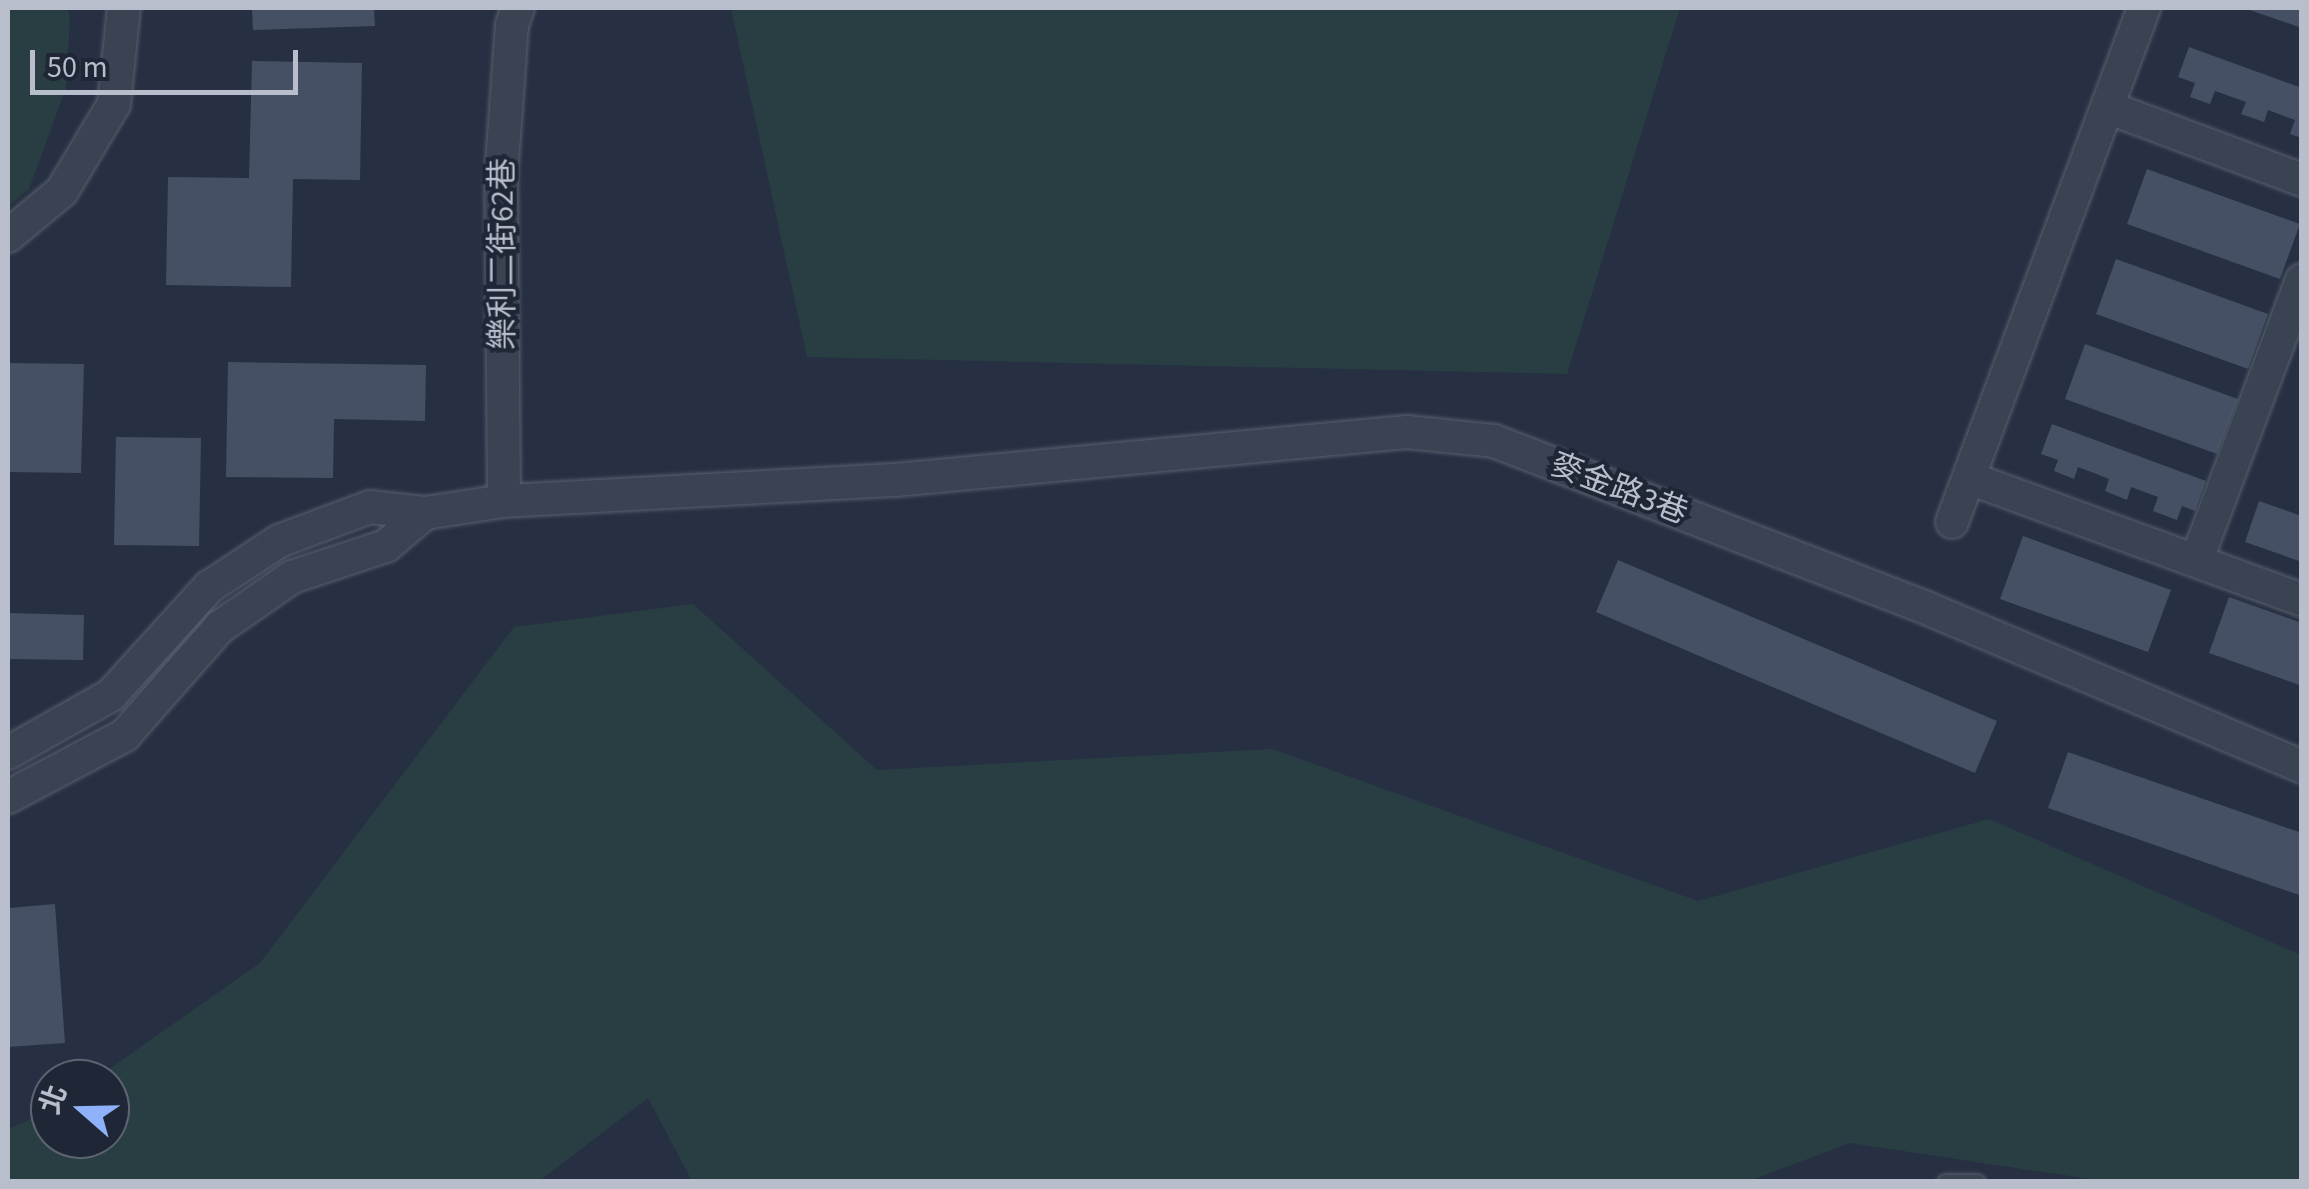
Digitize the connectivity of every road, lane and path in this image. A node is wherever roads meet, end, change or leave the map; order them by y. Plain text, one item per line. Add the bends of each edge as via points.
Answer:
1 (124, 8) edge
2 (518, 8) edge
3 (2144, 8) edge
4 (2106, 107) junction
5 (2302, 180) edge
6 (8, 236) edge
7 (2302, 280) edge
8 (1968, 478) junction
9 (504, 501) junction
10 (425, 514) junction
11 (1952, 522) dead end
12 (2197, 559) junction
13 (2302, 600) edge
14 (21, 747) edge
15 (2302, 766) edge
16 (53, 774) junction
17 (8, 798) edge
18 (1945, 1182) edge
19 (1977, 1182) edge

1 - 6 street via 114,104 62,191
2 - 9 street, 樂利二街62巷 via 502,178
3 - 4 street
4 - 5 street
4 - 8 street
7 - 12 street
8 - 11 street
8 - 12 street
9 - 10 street
9 - 15 street, 麥金路3巷 via 895,480 1407,432 1494,441 1924,607
10 - 14 street via 370,507 280,541 209,588 111,695
10 - 16 street via 386,546 292,577 220,627 126,735
12 - 13 street
14 - 16 street
16 - 17 street
18 - 19 lane

